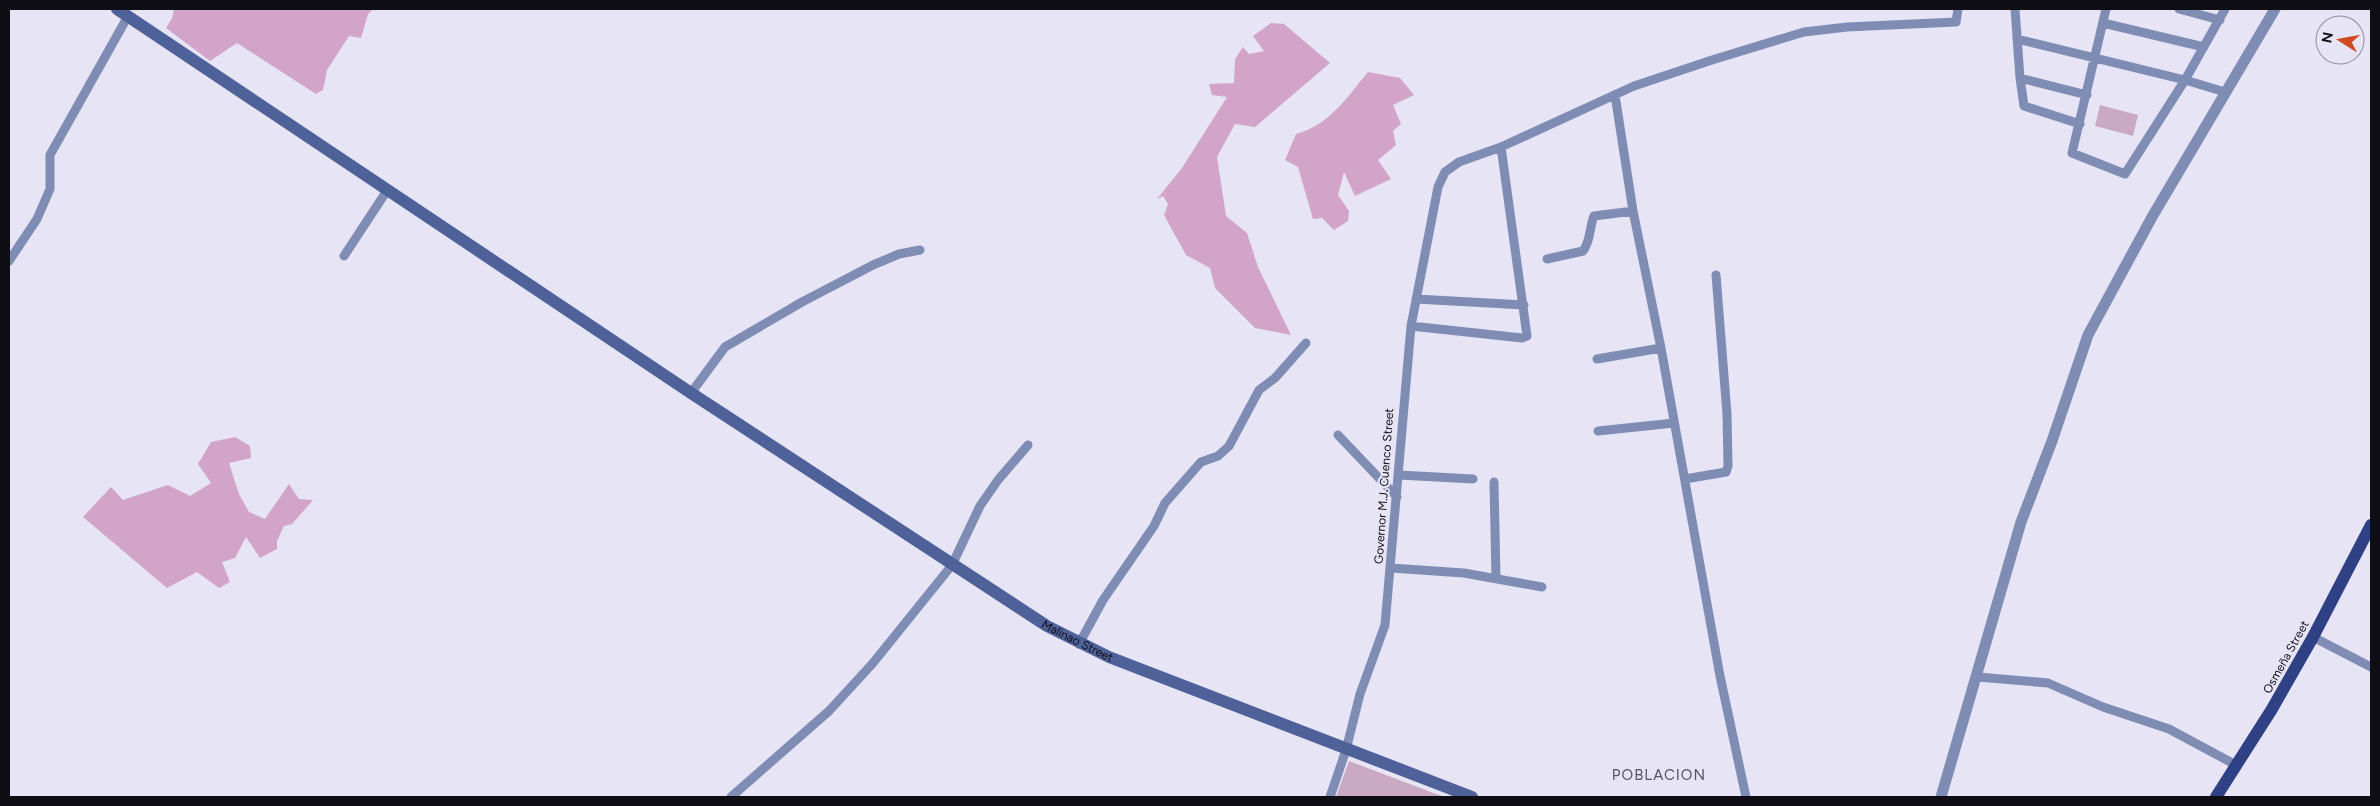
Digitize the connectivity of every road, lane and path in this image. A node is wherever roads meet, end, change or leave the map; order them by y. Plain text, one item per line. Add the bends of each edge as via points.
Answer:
1 (1958, 9) edge
2 (2015, 9) edge
3 (2106, 9) edge
4 (2179, 9) edge
5 (2225, 9) edge
6 (2274, 9) edge
7 (123, 12) edge
8 (2220, 20) junction
9 (2103, 23) junction
10 (2017, 39) junction
11 (2204, 47) junction
12 (2096, 58) junction
13 (2020, 78) junction
14 (2185, 80) junction
15 (2225, 92) junction
16 (1615, 95) junction
17 (2087, 95) junction
18 (2080, 124) junction
19 (1501, 147) junction
20 (388, 189) junction
21 (1634, 211) junction
22 (920, 250) dead end
23 (344, 256) dead end
24 (1547, 259) dead end
25 (9, 261) edge
26 (1716, 275) dead end
27 (1416, 299) junction
28 (1524, 304) junction
29 (1411, 326) junction
30 (1306, 343) dead end
31 (1662, 348) junction
32 (1597, 360) dead end
33 (691, 393) junction
34 (1674, 423) junction
35 (1598, 431) dead end
36 (1338, 435) dead end
37 (1028, 445) dead end
38 (1399, 475) junction
39 (1472, 479) dead end
40 (1685, 479) junction
41 (1494, 482) dead end
42 (1397, 497) junction
43 (2371, 526) edge
44 (952, 564) junction
45 (1391, 568) junction
46 (1496, 578) junction
47 (1542, 587) dead end
48 (2313, 637) junction
49 (1078, 644) junction
50 (2371, 667) edge
51 (1978, 677) junction
52 (1346, 750) junction
53 (2236, 765) junction
54 (731, 797) edge
55 (1330, 797) edge
56 (1472, 797) edge
57 (1746, 797) edge
58 (1941, 797) edge
59 (2216, 797) edge

1 - 16 street via 1956,22 1804,32 1634,86
2 - 10 street
3 - 9 street
4 - 8 street
5 - 8 street
6 - 15 street
7 - 20 main road, Malinao Street
7 - 25 street via 50,155 50,189 37,219
8 - 11 street
9 - 11 street
9 - 12 street
10 - 12 street
10 - 13 street
11 - 14 street
12 - 14 street
12 - 17 street
13 - 17 street
13 - 18 street via 2024,106
14 - 15 street
14 - 18 street via 2125,174 2072,153
15 - 51 street via 2147,225 2088,335 2021,522
16 - 19 street
16 - 21 street
17 - 18 street
19 - 27 street, Governor M.J. Cuenco Street via 1459,162 1445,172 1438,187
19 - 28 street
20 - 23 street
20 - 33 main road, Malinao Street
21 - 24 street via 1594,216 1589,243 1583,252
21 - 31 street
22 - 33 street via 899,254 873,265 725,347
26 - 40 street via 1728,466 1726,472 1720,474
27 - 28 street
27 - 29 street, Governor M.J. Cuenco Street
28 - 29 street via 1527,336 1522,338
29 - 38 street, Governor M.J. Cuenco Street
30 - 49 street via 1275,378 1259,390 1228,446 1218,456 1201,462 1165,503 1154,526 1103,600
31 - 32 street
31 - 34 street
33 - 44 main road, Malinao Street
34 - 35 street
34 - 40 street
36 - 42 street
37 - 44 street via 980,506
38 - 39 street
38 - 42 street, Governor M.J. Cuenco Street
40 - 57 street via 1720,676
41 - 46 street
42 - 45 street, Governor M.J. Cuenco Street
43 - 48 main road, Osmeña Street
44 - 49 main road, Malinao Street
44 - 54 street via 873,663 829,711
45 - 46 street
45 - 52 street, Governor M.J. Cuenco Street via 1385,625 1360,694
46 - 47 street
48 - 50 street
48 - 53 main road, Osmeña Street
49 - 52 main road, Malinao Street
51 - 53 street via 2057,686 2103,708 2170,729
51 - 58 street
52 - 55 street, Governor M.J. Cuenco Street
52 - 56 main road, Malinao Street
53 - 59 main road, Osmeña Street

